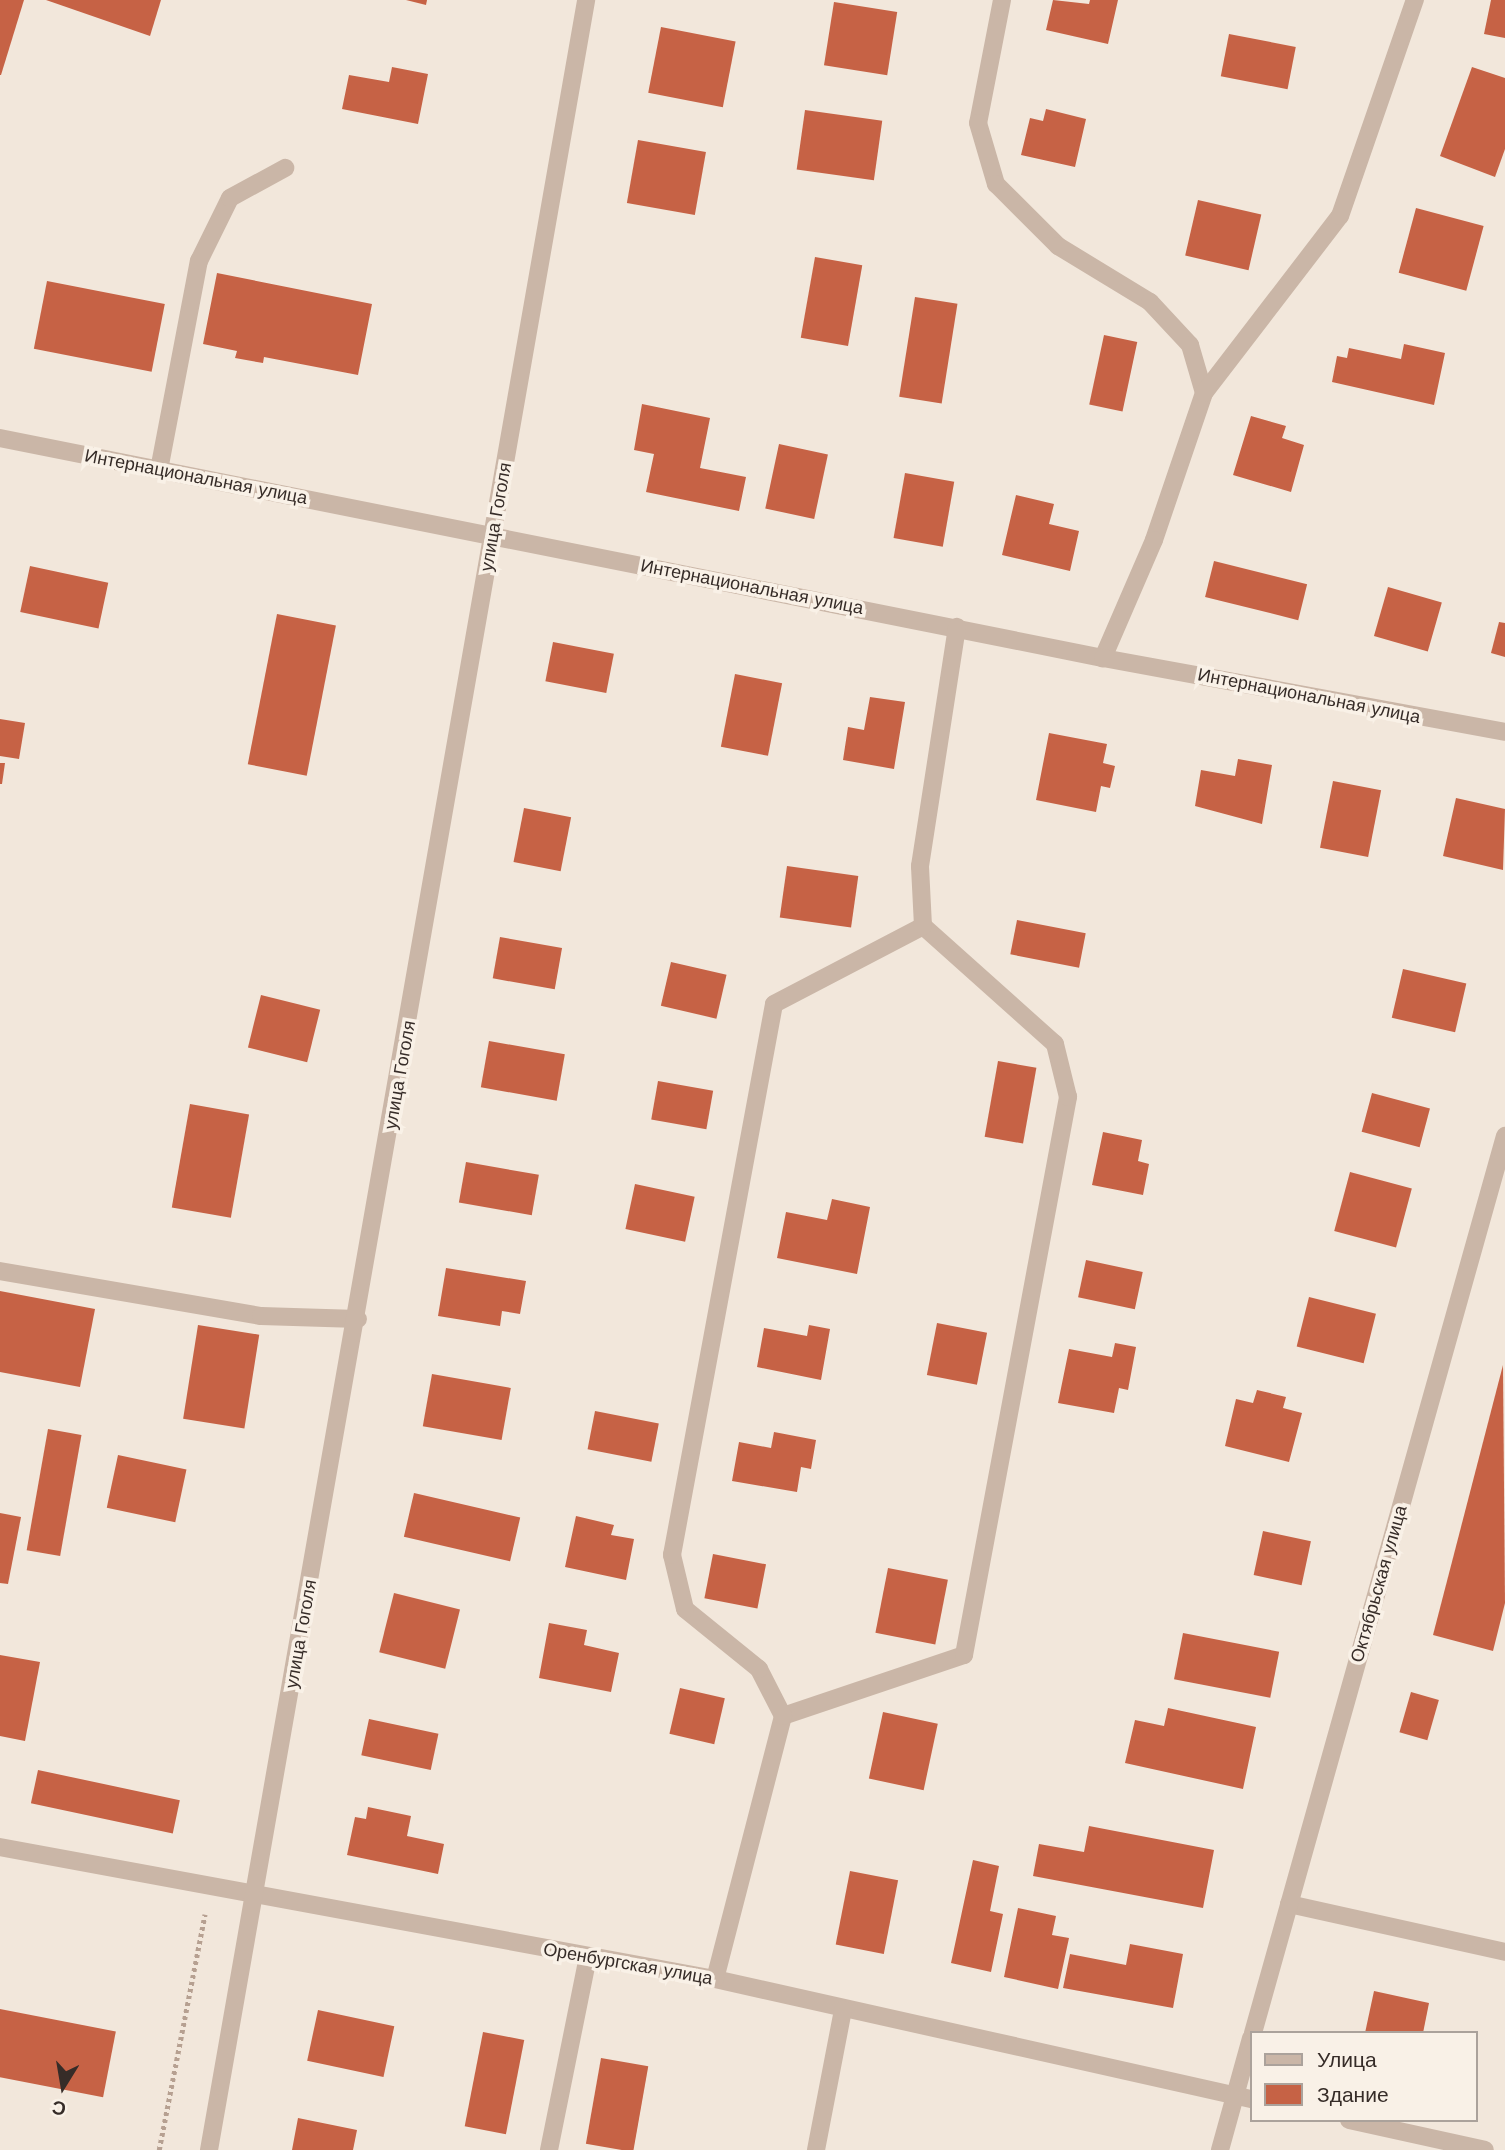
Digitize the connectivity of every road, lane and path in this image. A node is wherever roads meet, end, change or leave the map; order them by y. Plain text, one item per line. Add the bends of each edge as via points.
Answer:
1 (586, 0) edge
2 (1002, 0) edge
3 (1415, 0) edge
4 (285, 168) dead end
5 (1204, 393) junction
6 (0, 438) edge
7 (159, 470) junction
8 (493, 535) junction
9 (957, 627) junction
10 (1103, 658) junction
11 (1505, 732) edge
12 (923, 926) junction
13 (1505, 1136) edge
14 (0, 1271) edge
15 (358, 1320) junction
16 (783, 1716) junction
17 (0, 1847) edge
18 (211, 1885) junction
19 (254, 1893) junction
20 (1289, 1904) junction
21 (1505, 1952) edge
22 (588, 1957) junction
23 (715, 1979) junction
24 (843, 2010) junction
25 (1254, 2031) edge
26 (1250, 2045) edge
27 (1243, 2097) edge
28 (1358, 2122) edge
29 (159, 2150) edge
30 (209, 2150) edge
31 (549, 2150) edge
32 (816, 2150) edge
33 (1220, 2150) edge
34 (1485, 2150) edge

1 - 8 street, улица Гоголя
2 - 5 street via 978,123 996,184 1058,246 1150,302 1190,345
3 - 5 street via 1340,216
4 - 7 street via 230,198 199,261
5 - 10 street via 1154,540
6 - 7 street, Интернациональная улица
7 - 8 street, Интернациональная улица
8 - 9 street, Интернациональная улица
8 - 15 street, улица Гоголя
9 - 10 street, Интернациональная улица
9 - 12 street via 920,866
10 - 11 street, Интернациональная улица
12 - 16 street via 774,1004 672,1555 685,1609 759,1669
12 - 16 street via 1055,1044 1069,1097 964,1655
13 - 20 street, Октябрьская улица
14 - 15 street via 261,1316
15 - 19 street, улица Гоголя
16 - 23 street
17 - 18 street, Оренбургская улица
18 - 19 street, Оренбургская улица
18 - 29 path
19 - 22 street, Оренбургская улица
19 - 30 street, улица Гоголя
20 - 21 street
20 - 25 street, Октябрьская улица
22 - 23 street, Оренбургская улица
22 - 31 street
23 - 24 street, Оренбургская улица
24 - 27 street, Оренбургская улица
24 - 32 street
26 - 27 street
27 - 33 street
28 - 34 street

